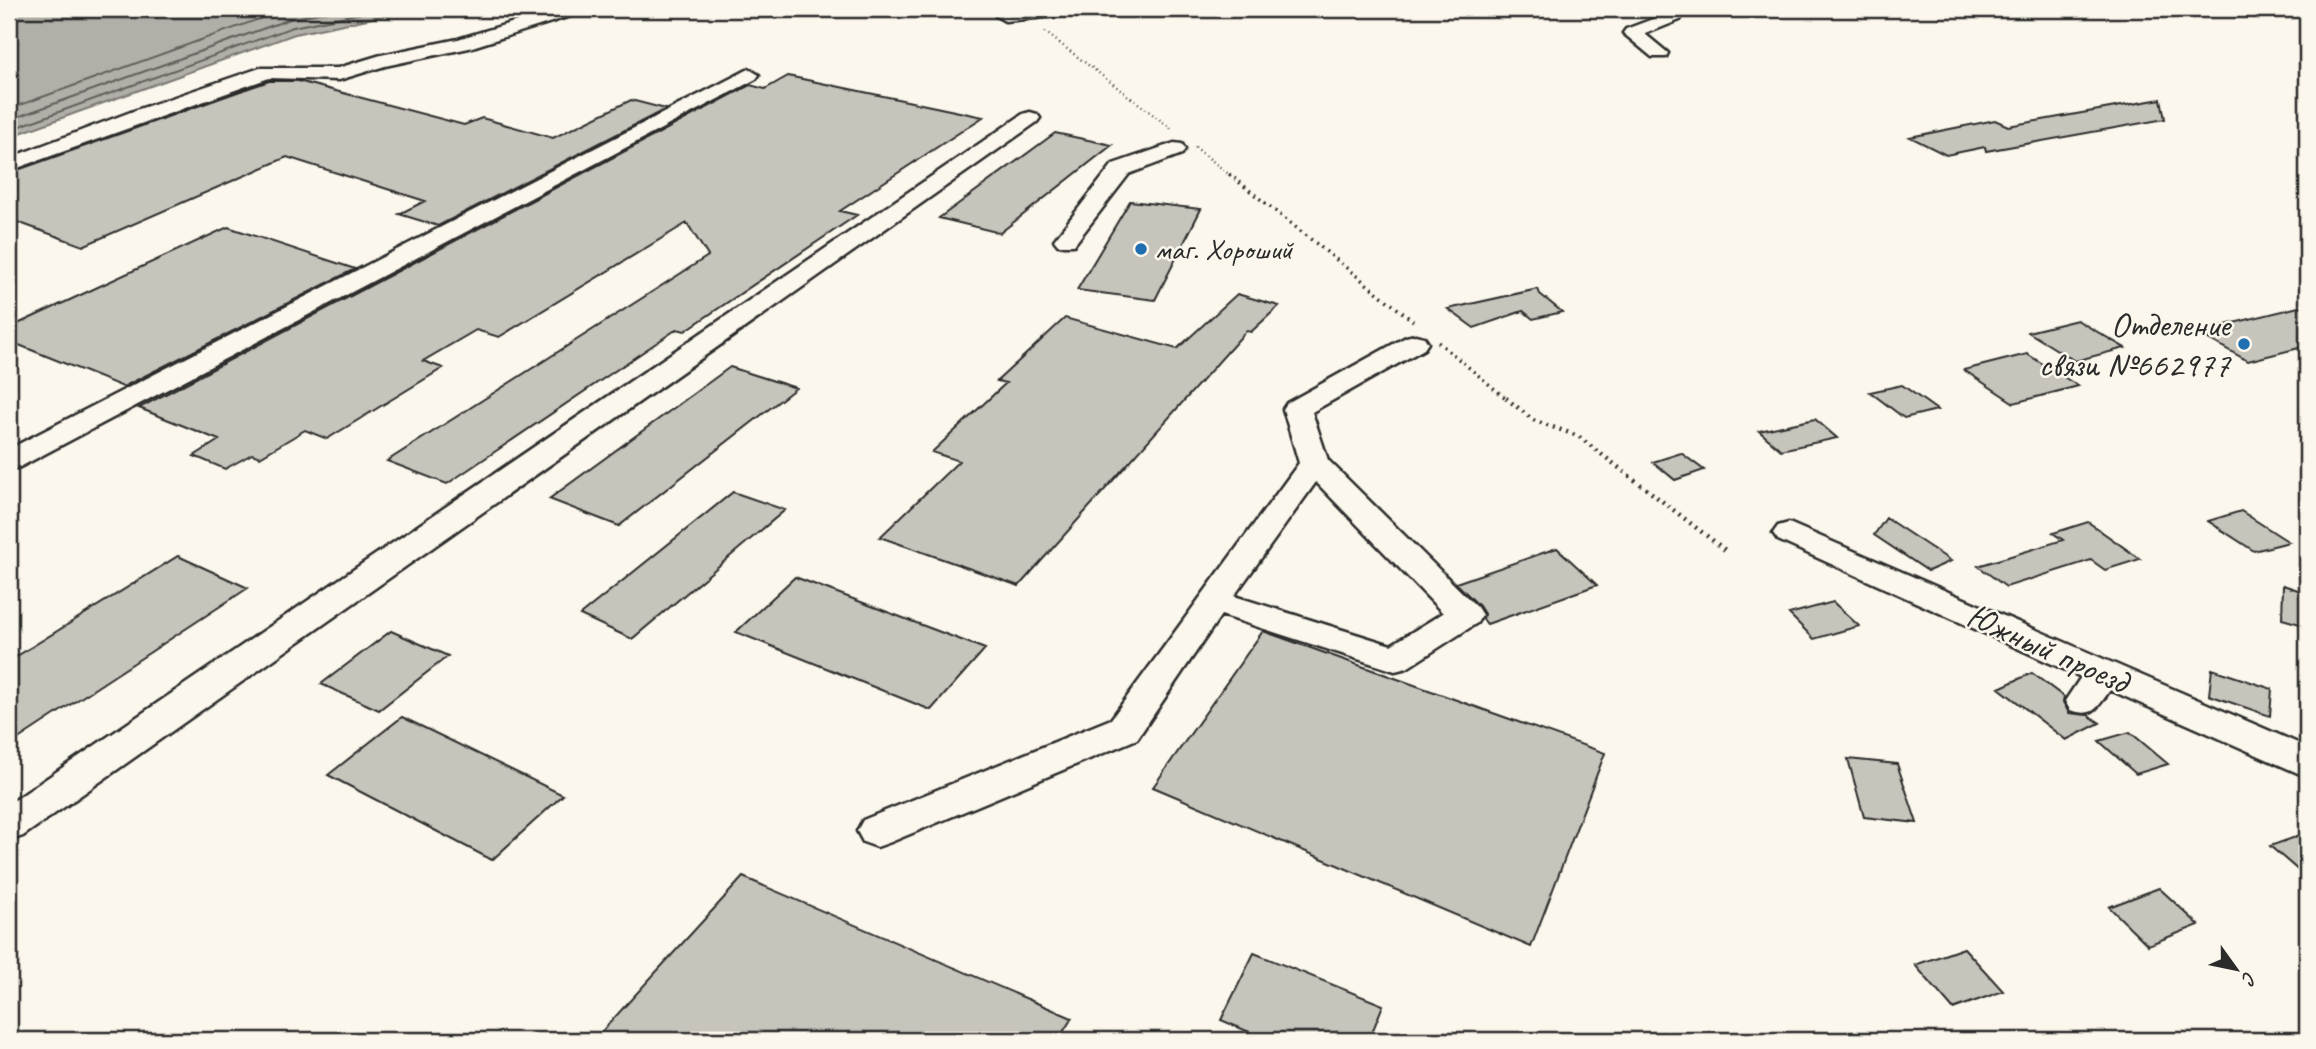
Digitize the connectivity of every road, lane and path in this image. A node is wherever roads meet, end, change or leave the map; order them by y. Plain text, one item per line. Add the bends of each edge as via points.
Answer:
1 (574, 9) edge
2 (1078, 9) edge
3 (1013, 15) joint
4 (1674, 16) dead end
5 (1659, 54) dead end
6 (749, 75) dead end
7 (1030, 118) dead end
8 (1178, 140) junction
9 (9, 166) edge
10 (1066, 240) dead end
11 (1421, 335) junction
12 (9, 461) edge
13 (1314, 463) junction
14 (1789, 533) dead end
15 (1725, 550) dead end
16 (1213, 601) junction
17 (2104, 673) junction
18 (2083, 701) dead end
19 (2307, 763) edge
20 (9, 825) edge
21 (877, 831) dead end

1 - 9 street via 463,44 339,74 267,72
2 - 3 street
3 - 8 path
4 - 5 street via 1632,33
6 - 12 street
7 - 20 street
8 - 10 street via 1121,169
8 - 11 path
11 - 13 street via 1297,409
11 - 15 path via 1533,420 1578,436
13 - 16 street
13 - 16 street via 1465,615 1395,659
14 - 17 street, Южный проезд
16 - 21 street via 1124,729
17 - 18 street
17 - 19 street, Южный проезд

